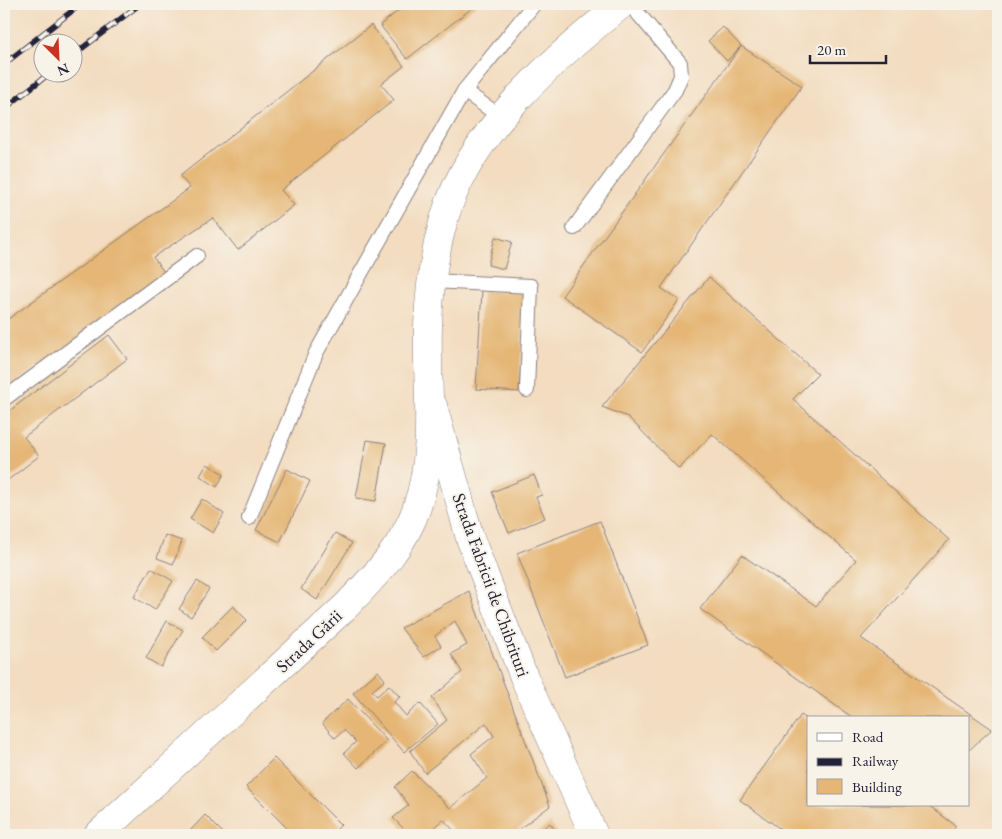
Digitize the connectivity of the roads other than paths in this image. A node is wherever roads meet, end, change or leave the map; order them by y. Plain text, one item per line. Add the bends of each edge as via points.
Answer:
1 (534, 4) edge
2 (622, 4) edge
3 (630, 4) edge
4 (464, 91) junction
5 (501, 117) junction
6 (574, 228) dead end
7 (198, 256) dead end
8 (432, 281) junction
9 (527, 390) dead end
10 (430, 395) junction
11 (4, 399) edge
12 (248, 518) dead end
13 (98, 835) edge
14 (594, 835) edge

1 - 4 lane
2 - 5 street, Strada Fabricii de Chibrituri via 528,85
3 - 6 lane via 680,63 681,76 675,90
4 - 5 lane
4 - 12 lane via 316,354
5 - 8 street, Strada Fabricii de Chibrituri via 453,194 434,256
7 - 11 lane
8 - 9 lane via 531,286
8 - 10 street, Strada Fabricii de Chibrituri via 428,328
10 - 13 street, Strada Gării via 427,461 421,495 403,537 380,571 338,614
10 - 14 street, Strada Fabricii de Chibrituri via 470,538 524,676

